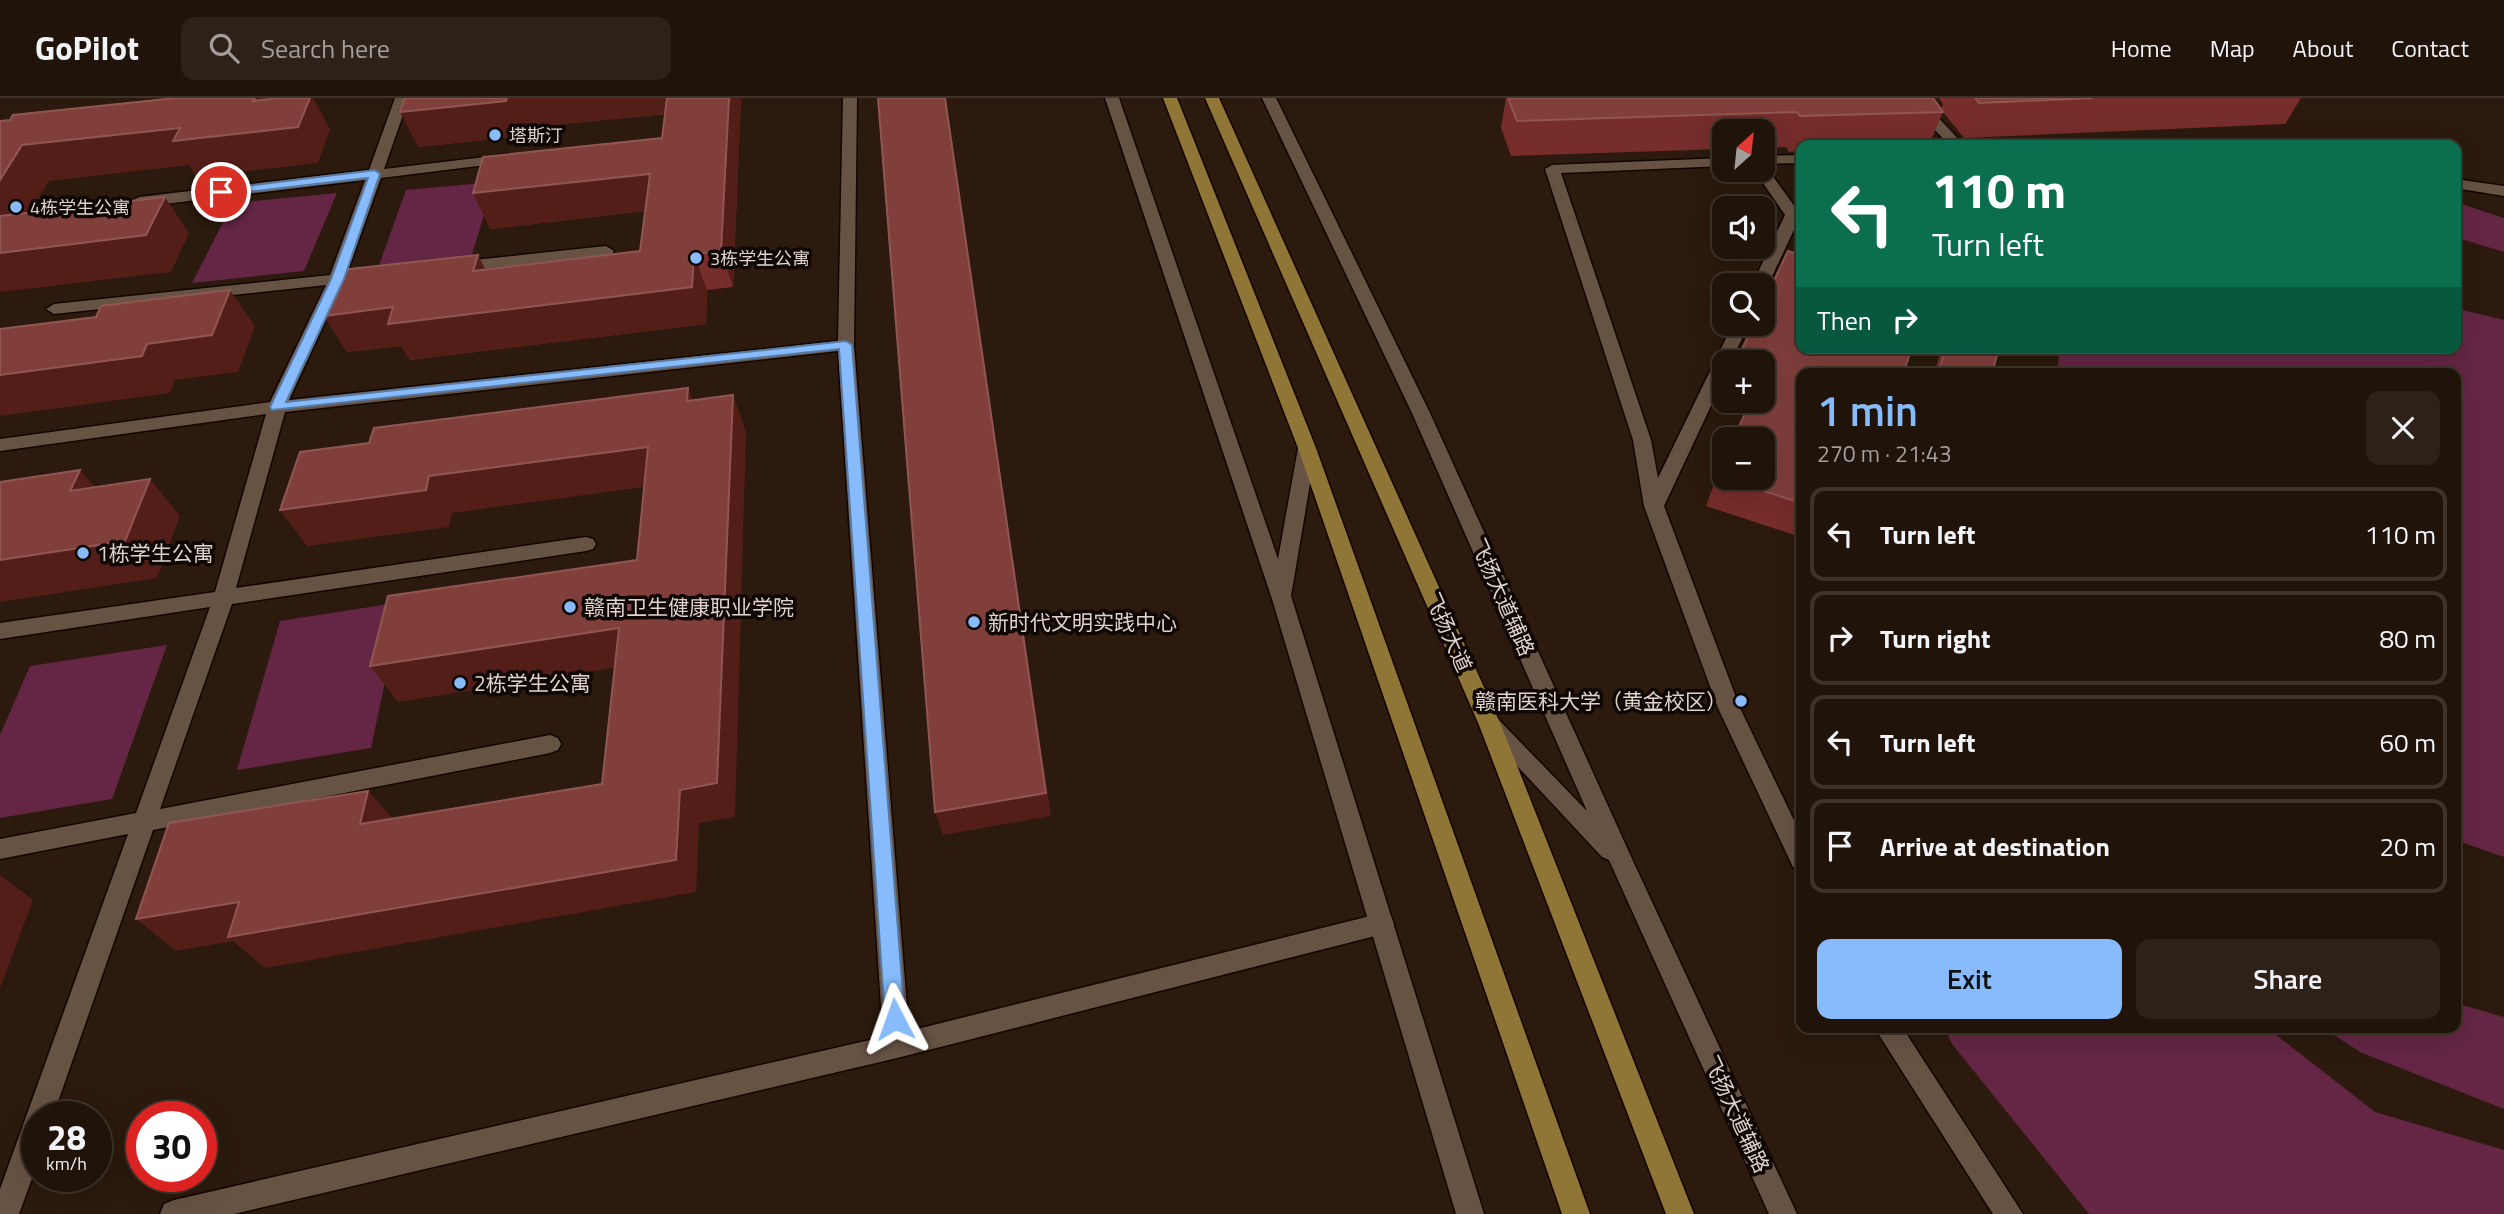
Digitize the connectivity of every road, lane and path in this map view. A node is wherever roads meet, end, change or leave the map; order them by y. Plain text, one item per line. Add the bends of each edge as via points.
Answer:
1 (402, 98) edge
2 (850, 98) edge
3 (1112, 98) edge
4 (1170, 98) edge
5 (1212, 98) edge
6 (1269, 98) edge
7 (1912, 98) edge
8 (1952, 140) edge
9 (521, 156) edge
10 (1796, 159) edge
11 (1775, 160) edge
12 (1712, 162) edge
13 (375, 174) junction
14 (1770, 182) edge
15 (2461, 184) edge
16 (2504, 191) edge
17 (120, 204) edge
18 (606, 251) dead end
19 (445, 268) edge
20 (1766, 273) edge
21 (364, 276) edge
22 (337, 279) junction
23 (54, 309) dead end
24 (1735, 336) edge
25 (846, 345) junction
26 (277, 407) junction
27 (0, 445) edge
28 (1307, 448) junction
29 (1654, 506) junction
30 (586, 544) dead end
31 (224, 597) junction
32 (1282, 599) junction
33 (0, 631) edge
34 (1490, 725) junction
35 (550, 744) dead end
36 (146, 821) junction
37 (0, 849) edge
38 (1796, 849) edge
39 (1621, 861) junction
40 (1382, 924) junction
41 (1891, 1033) edge
42 (897, 1046) junction
43 (45, 1101) edge
44 (21, 1170) edge
45 (1470, 1211) edge
46 (5, 1214) edge
47 (174, 1214) edge
48 (1576, 1214) edge
49 (1680, 1214) edge
50 (1783, 1214) edge
51 (2009, 1214) edge

1 - 13 street
2 - 25 street
3 - 32 street
4 - 28 main road
5 - 34 main road, 飞扬大道
6 - 39 street, 飞扬大道辅路 via 1421,413
7 - 8 street
9 - 13 street
10 - 11 street
12 - 29 street via 1552,169 1642,440
13 - 17 street
13 - 22 street
14 - 20 street via 1793,215
15 - 16 street
18 - 19 street
21 - 22 street
22 - 23 street
22 - 26 street
24 - 29 street
25 - 26 street
25 - 42 street
26 - 27 street
26 - 31 street
28 - 32 street
28 - 48 main road
29 - 38 street via 1729,708
30 - 31 street
31 - 33 street
31 - 36 street
32 - 40 street
34 - 39 street
34 - 49 main road, 飞扬大道
35 - 36 street
36 - 37 street
36 - 43 street
39 - 50 street, 飞扬大道辅路
40 - 42 street
40 - 45 street
41 - 51 street
42 - 47 street
44 - 46 street

